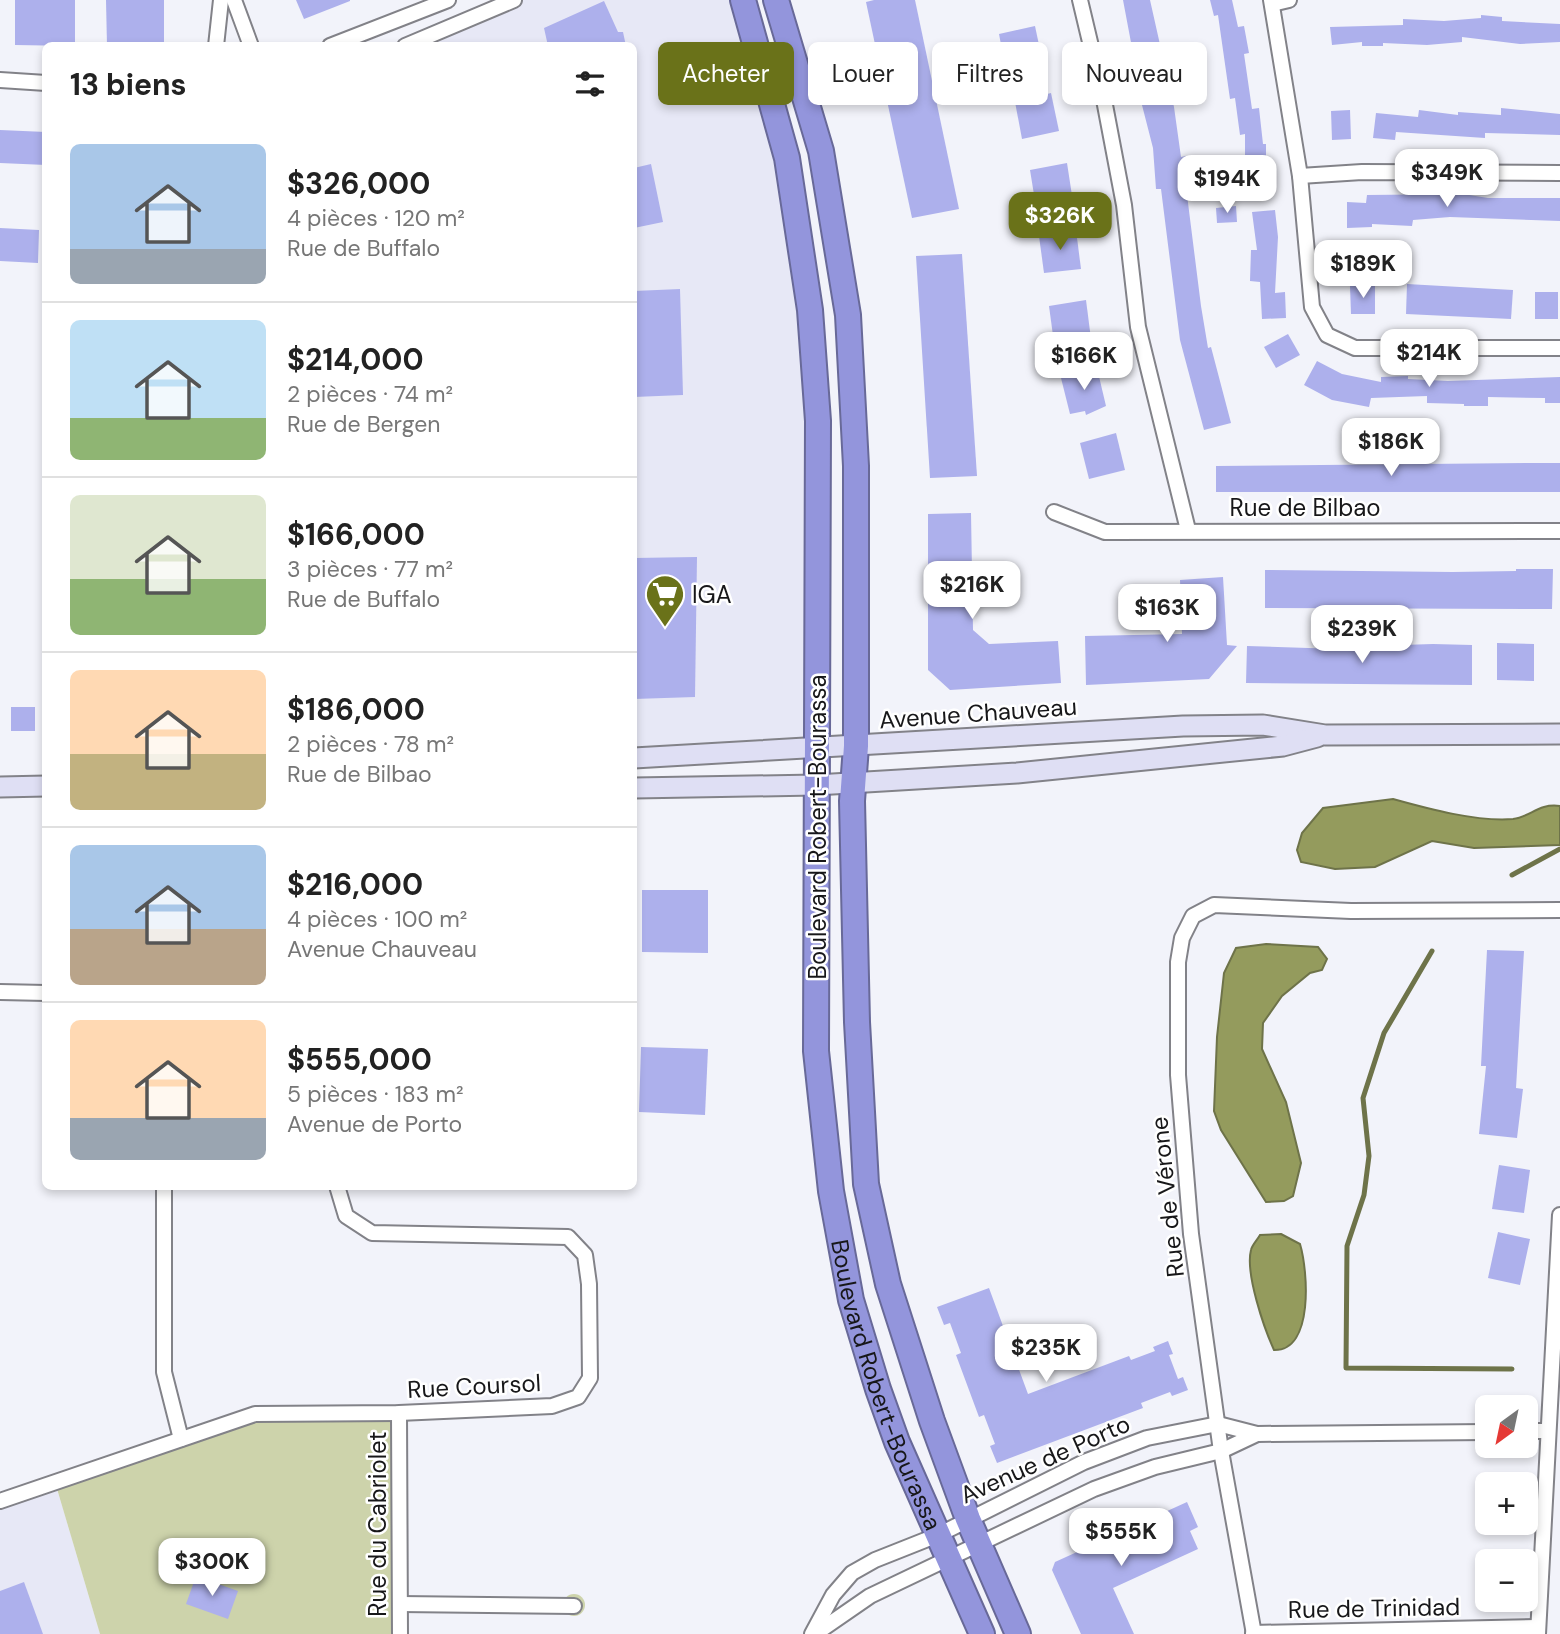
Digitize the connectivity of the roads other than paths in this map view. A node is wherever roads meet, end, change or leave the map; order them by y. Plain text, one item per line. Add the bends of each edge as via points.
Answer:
1 (221, 0) edge
2 (234, 0) edge
3 (448, 0) edge
4 (514, 0) edge
5 (743, 0) edge
6 (776, 0) edge
7 (1080, 0) edge
8 (1289, 0) edge
9 (1272, 2) edge
10 (216, 42) edge
11 (250, 42) edge
12 (340, 42) edge
13 (414, 42) edge
14 (0, 80) edge
15 (42, 83) edge
16 (1560, 173) edge
17 (1300, 176) junction
18 (1560, 348) edge
19 (1054, 512) dead end
20 (1188, 530) junction
21 (1560, 531) edge
22 (1560, 734) edge
23 (1325, 736) junction
24 (856, 746) junction
25 (817, 749) junction
26 (637, 758) edge
27 (854, 783) junction
28 (816, 785) junction
29 (42, 786) edge
30 (0, 787) edge
31 (637, 788) edge
32 (1560, 910) edge
33 (0, 992) edge
34 (42, 993) edge
35 (164, 1190) edge
36 (338, 1190) edge
37 (1560, 1214) edge
38 (400, 1413) junction
39 (1218, 1424) junction
40 (1538, 1431) edge
41 (1546, 1431) junction
42 (1475, 1432) edge
43 (1257, 1434) junction
44 (181, 1439) junction
45 (1221, 1451) junction
46 (0, 1500) edge
47 (968, 1518) junction
48 (937, 1535) junction
49 (979, 1544) junction
50 (949, 1559) junction
51 (400, 1604) junction
52 (574, 1606) dead end
53 (1538, 1631) edge
54 (400, 1634) edge
55 (814, 1634) edge
56 (982, 1634) edge
57 (1018, 1634) edge
58 (1254, 1634) edge

1 - 10 street
2 - 11 street
3 - 12 street
4 - 13 street
5 - 25 highway, Boulevard Robert-Bourassa via 787,158 810,310 818,421
6 - 24 highway, Boulevard Robert-Bourassa via 821,151 848,315 856,467
7 - 20 street via 1124,205 1138,327
8 - 9 street
9 - 17 street
14 - 15 street
16 - 17 street
17 - 18 street via 1312,307 1327,335 1355,348
19 - 20 street, Rue de Bilbao via 1105,532
20 - 21 street, Rue de Bilbao
22 - 23 main road, Avenue Chauveau
23 - 24 main road, Avenue Chauveau via 1263,725 1182,726
23 - 27 main road, Avenue Chauveau via 1283,746 1075,769
24 - 25 main road, Avenue Chauveau
24 - 27 highway, Boulevard Robert-Bourassa
25 - 26 main road, Avenue Chauveau
25 - 28 highway, Boulevard Robert-Bourassa
27 - 28 main road, Avenue Chauveau
27 - 47 highway, Boulevard Robert-Bourassa via 858,1091 866,1184 888,1284
28 - 31 main road, Avenue Chauveau
28 - 48 highway, Boulevard Robert-Bourassa via 816,1051 831,1191 851,1300 897,1442
29 - 30 main road
32 - 39 street, Rue de Vérone via 1351,911 1214,905 1194,916 1181,938 1178,962 1178,1075 1191,1234
33 - 34 street
35 - 44 street via 164,1372
36 - 38 street, Rue Coursol via 346,1216 372,1233 568,1237 585,1255 590,1378 578,1397 552,1406
37 - 41 street
38 - 44 street, Rue Coursol via 255,1413
38 - 51 street, Rue du Cabriolet
39 - 43 street, Avenue de Porto
39 - 45 street, Rue de Vérone
39 - 47 street, Avenue de Porto via 1147,1438 1084,1462
40 - 41 street
41 - 53 street
42 - 43 street, Avenue de Porto
43 - 45 street, Avenue de Porto
44 - 46 street, Rue Coursol
45 - 49 street, Avenue de Porto via 1155,1467 1094,1489
45 - 58 street, Rue de Vérone
47 - 48 street, Avenue de Porto
47 - 49 highway, Boulevard Robert-Bourassa
48 - 50 highway, Boulevard Robert-Bourassa
48 - 55 street, Avenue de Porto via 852,1573 833,1595
49 - 50 street, Avenue de Porto
49 - 57 highway, Boulevard Robert-Bourassa
50 - 55 street, Avenue de Porto via 870,1596
50 - 56 highway, Boulevard Robert-Bourassa
51 - 52 street
51 - 54 street, Rue du Cabriolet
53 - 58 street, Rue de Trinidad

